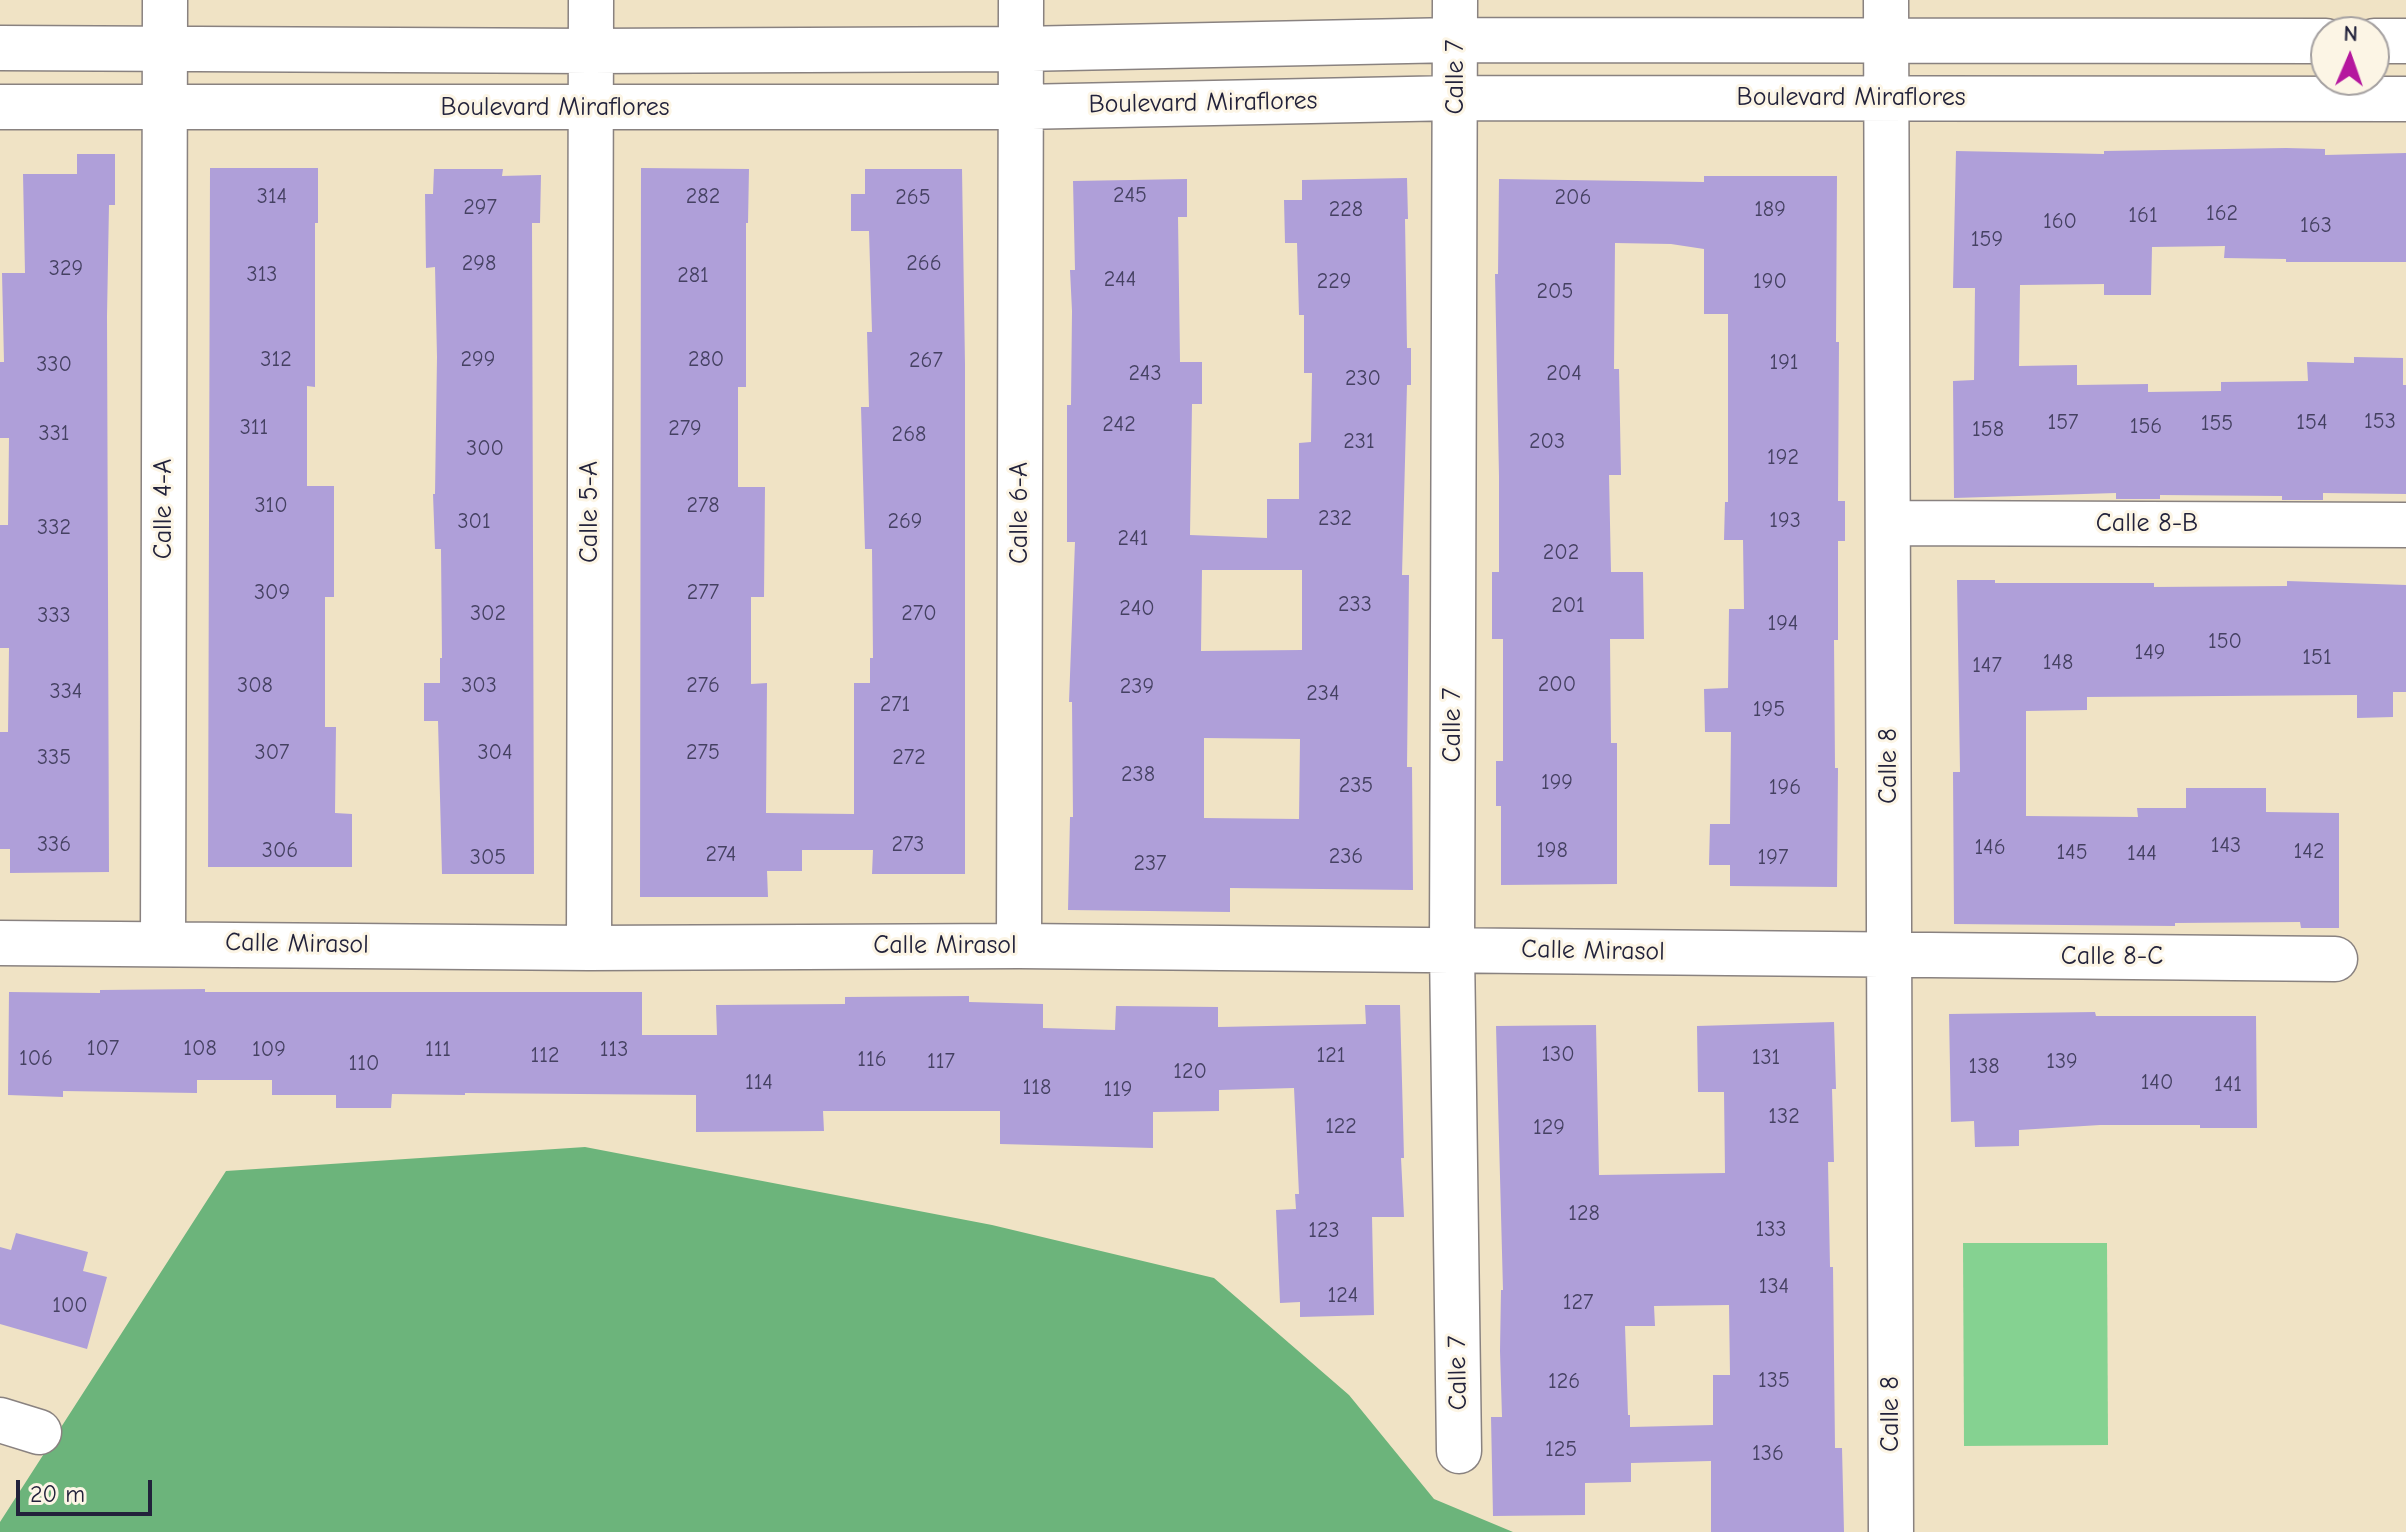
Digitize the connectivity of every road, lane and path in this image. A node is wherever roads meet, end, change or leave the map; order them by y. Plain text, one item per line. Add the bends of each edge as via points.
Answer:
1 (165, 0) edge
2 (591, 0) edge
3 (1021, 0) edge
4 (1455, 20) edge
5 (1886, 20) edge
6 (2310, 40) edge
7 (0, 48) edge
8 (165, 77) junction
9 (591, 79) junction
10 (1020, 79) junction
11 (1456, 98) junction
12 (1887, 98) junction
13 (2406, 99) edge
14 (0, 107) edge
15 (1888, 523) junction
16 (2406, 525) edge
17 (0, 943) edge
18 (163, 943) junction
19 (1019, 946) junction
20 (589, 948) junction
21 (1452, 949) junction
22 (1889, 956) junction
23 (2335, 959) dead end
24 (1459, 1451) dead end
25 (1891, 1532) edge

1 - 8 street, Calle 4-A
2 - 9 street, Calle 5-A
3 - 10 street, Calle 6-A
4 - 5 street, Boulevard Miraflores
4 - 10 street, Boulevard Miraflores
4 - 11 street, Calle 7
5 - 6 street, Boulevard Miraflores
5 - 12 street, Calle 8
7 - 8 street, Boulevard Miraflores
8 - 9 street, Boulevard Miraflores
8 - 9 street, Boulevard Miraflores
8 - 14 street, Boulevard Miraflores
8 - 18 street, Calle 4-A
9 - 10 street, Boulevard Miraflores
9 - 10 street, Boulevard Miraflores
9 - 20 street, Calle 5-A
10 - 11 street, Boulevard Miraflores
10 - 19 street, Calle 6-A
11 - 12 street, Boulevard Miraflores
11 - 21 street, Calle 7
12 - 13 street, Boulevard Miraflores
12 - 15 street, Calle 8
15 - 16 street, Calle 8-B
15 - 22 street, Calle 8
17 - 18 street, Calle Mirasol
18 - 20 street, Calle Mirasol
19 - 20 street, Calle Mirasol
19 - 21 street, Calle Mirasol
21 - 22 street, Calle Mirasol
21 - 24 street, Calle 7
22 - 23 street, Calle 8-C
22 - 25 street, Calle 8

